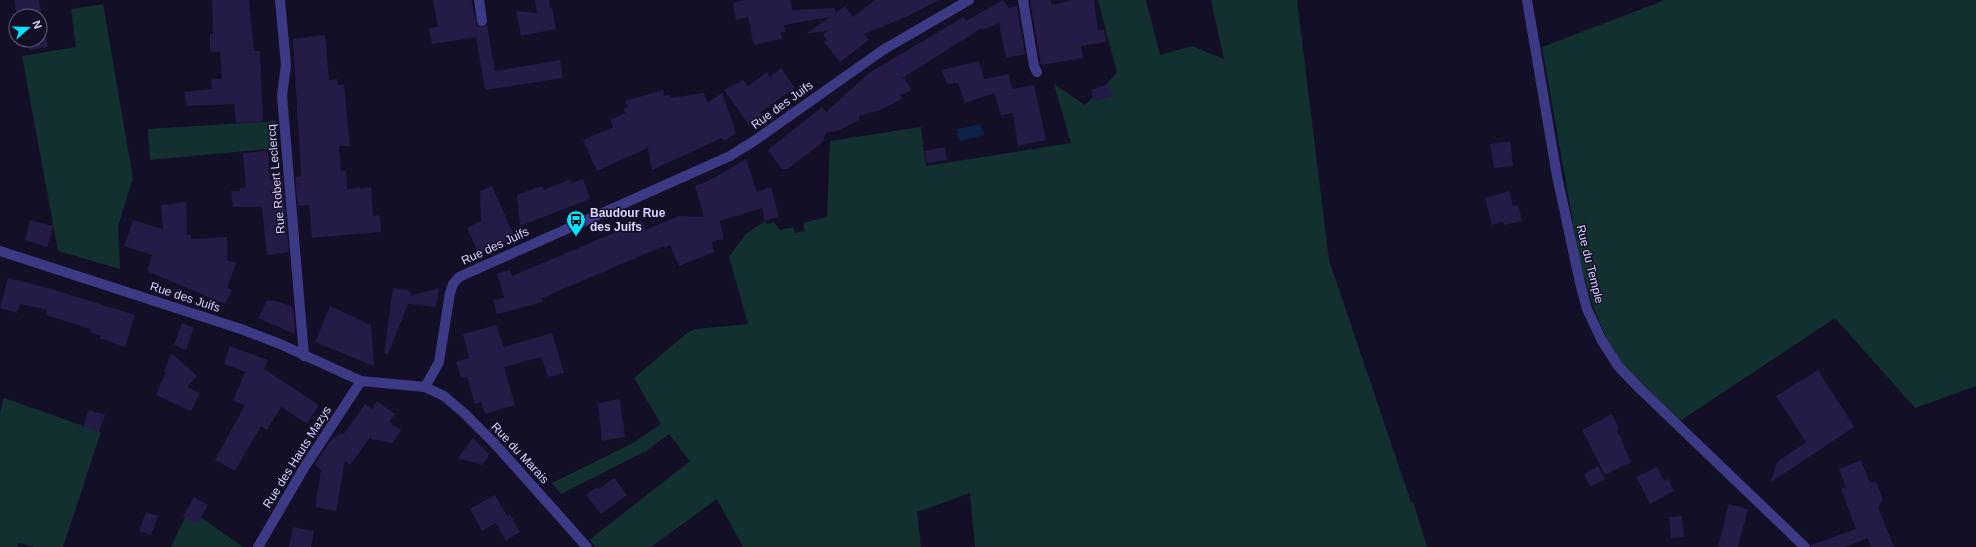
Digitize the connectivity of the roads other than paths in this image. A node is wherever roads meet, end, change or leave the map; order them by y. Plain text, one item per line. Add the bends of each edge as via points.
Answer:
1 (280, 0) edge
2 (479, 0) edge
3 (969, 0) edge
4 (1023, 0) edge
5 (1527, 0) edge
6 (482, 21) dead end
7 (1037, 72) dead end
8 (0, 251) edge
9 (304, 356) junction
10 (361, 381) junction
11 (425, 387) junction
12 (1801, 546) edge
13 (258, 547) edge
14 (587, 547) edge

1 - 9 street, Rue Robert Leclercq via 286,65 282,96
2 - 6 street
3 - 11 street, Rue des Juifs via 883,50 730,156 459,277 450,293 439,362
4 - 7 street
5 - 12 street, Rue du Temple via 1574,260 1588,309 1601,339 1618,366
8 - 9 street, Rue des Juifs via 241,329
9 - 10 street, Rue des Juifs
10 - 11 street, Rue des Juifs
10 - 13 street, Rue des Hauts Mazys via 304,468
11 - 14 street, Rue du Marais via 444,396 464,413 499,448

